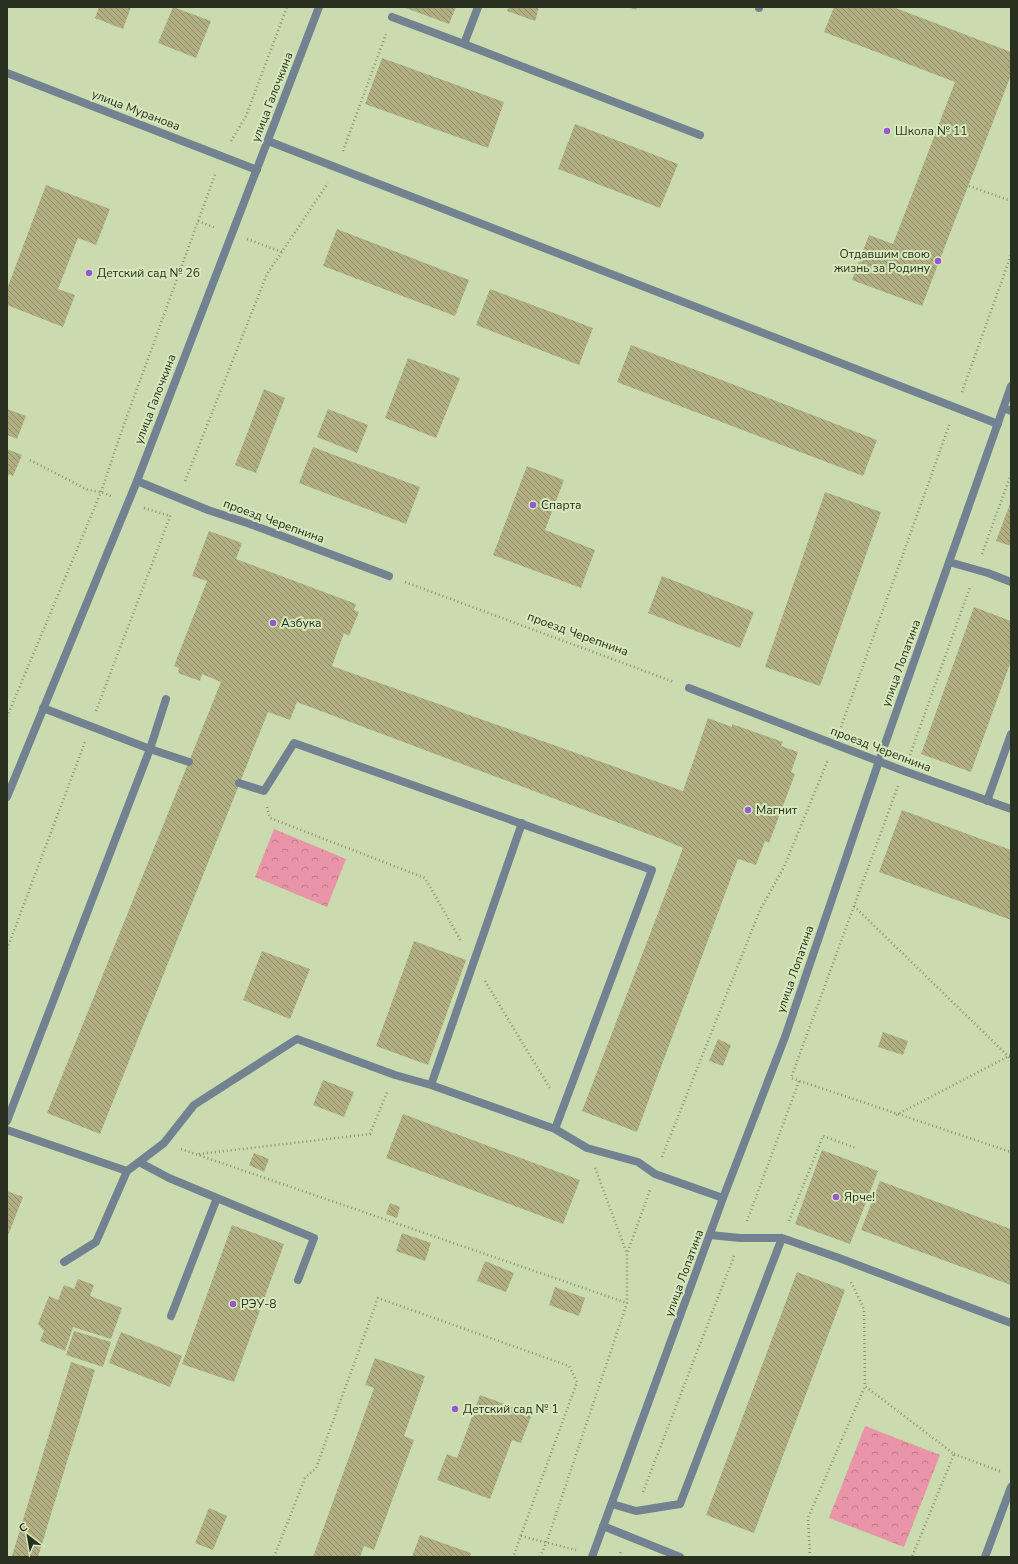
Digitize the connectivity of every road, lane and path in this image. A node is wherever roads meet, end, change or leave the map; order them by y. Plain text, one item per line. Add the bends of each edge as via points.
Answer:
1 (287, 7) edge
2 (319, 7) edge
3 (478, 7) edge
4 (392, 17) joint
5 (464, 44) junction
6 (7, 73) edge
7 (700, 134) dead end
8 (268, 141) junction
9 (222, 156) junction
10 (338, 168) junction
11 (257, 170) junction
12 (969, 186) dead end
13 (1011, 201) edge
14 (1011, 255) edge
15 (1011, 386) edge
16 (956, 408) junction
17 (1007, 409) edge
18 (998, 424) junction
19 (30, 460) dead end
20 (136, 481) junction
21 (101, 492) junction
22 (177, 498) junction
23 (128, 502) junction
24 (170, 516) junction
25 (950, 562) junction
26 (389, 576) joint
27 (1011, 582) edge
28 (689, 688) joint
29 (166, 699) dead end
30 (43, 708) junction
31 (7, 717) edge
32 (90, 726) junction
33 (1011, 734) edge
34 (835, 744) junction
35 (150, 749) junction
36 (879, 761) junction
37 (189, 762) dead end
38 (239, 784) dead end
39 (264, 791) junction
40 (7, 797) edge
41 (987, 800) junction
42 (1011, 809) edge
43 (522, 823) junction
44 (854, 906) dead end
45 (7, 949) edge
46 (474, 962) junction
47 (1010, 1055) edge
48 (1011, 1059) edge
49 (395, 1075) junction
50 (791, 1078) dead end
51 (799, 1081) junction
52 (431, 1085) junction
53 (563, 1109) junction
54 (896, 1114) junction
55 (7, 1121) edge
56 (555, 1129) junction
57 (7, 1130) edge
58 (164, 1143) junction
59 (587, 1148) junction
60 (856, 1148) dead end
61 (1011, 1152) edge
62 (197, 1154) junction
63 (139, 1162) junction
64 (127, 1171) junction
65 (655, 1174) junction
66 (217, 1198) junction
67 (723, 1198) junction
68 (710, 1236) junction
69 (740, 1238) junction
70 (782, 1238) junction
71 (627, 1254) junction
72 (839, 1258) junction
73 (64, 1262) dead end
74 (298, 1280) dead end
75 (627, 1303) junction
76 (171, 1316) dead end
77 (1011, 1323) edge
78 (865, 1386) junction
79 (954, 1454) junction
80 (1004, 1472) dead end
81 (1011, 1487) edge
82 (612, 1504) junction
83 (636, 1511) junction
84 (603, 1526) junction
85 (627, 1535) junction
86 (521, 1536) junction
87 (547, 1541) junction
88 (592, 1556) edge
89 (274, 1557) edge
90 (513, 1557) edge
91 (540, 1557) edge
92 (619, 1557) edge
93 (680, 1557) edge
94 (810, 1557) edge
95 (912, 1557) edge
96 (985, 1557) edge

1 - 9 path via 246,116
2 - 8 street, улица Галочкина
3 - 5 street
4 - 5 street
4 - 10 path
5 - 7 street
6 - 9 street, улица Муранова
8 - 10 street
8 - 11 street, улица Галочкина
9 - 11 street, улица Муранова
9 - 21 path
10 - 16 street
10 - 22 path via 267,274
11 - 20 street, улица Галочкина
12 - 13 path
14 - 16 path
15 - 17 street, улица Лопатина
16 - 18 street
16 - 34 path
17 - 18 street, улица Лопатина
18 - 25 street, улица Лопатина
19 - 21 path via 88,490
20 - 22 street, проезд Черепнина
20 - 23 street, улица Галочкина
21 - 23 path
21 - 31 path
22 - 24 path
22 - 26 street, проезд Черепнина
23 - 24 path
23 - 30 street, улица Галочкина
24 - 32 path
25 - 27 street
25 - 36 street, улица Лопатина
26 - 28 path, проезд Черепнина
28 - 34 street, проезд Черепнина
29 - 35 street
30 - 32 street
30 - 40 street, улица Галочкина
32 - 35 street
32 - 45 path
33 - 41 street
34 - 36 street, проезд Черепнина
34 - 65 path via 784,867 760,910
35 - 37 street
35 - 55 street
36 - 41 street, проезд Черепнина
36 - 67 street, улица Лопатина via 785,1037
38 - 39 street
39 - 43 street via 294,743
39 - 46 path via 270,818 425,878
41 - 42 street, проезд Черепнина
43 - 46 street
43 - 53 street via 652,870
44 - 47 path
46 - 52 street
46 - 53 path
47 - 48 path
47 - 54 path
49 - 52 street
49 - 58 street via 297,1039 194,1105
49 - 62 path via 370,1134
50 - 51 path
51 - 54 path
51 - 69 path
52 - 56 street
53 - 56 street
54 - 61 path
56 - 59 street
57 - 64 street
58 - 62 path
58 - 63 street
59 - 65 street via 638,1162
59 - 71 path
60 - 70 path via 823,1136
62 - 75 path
63 - 64 street
63 - 66 street
64 - 73 street via 96,1242
65 - 67 street
65 - 71 path
66 - 74 street via 314,1238
66 - 76 street
67 - 68 street, улица Лопатина
68 - 69 street
68 - 82 street, улица Лопатина
69 - 70 street
69 - 83 path
70 - 72 street
70 - 83 street via 680,1504
71 - 75 path
72 - 77 street
72 - 78 path via 864,1309
75 - 87 path
78 - 79 path
78 - 94 path via 808,1518
79 - 80 path
79 - 95 path
81 - 96 street
82 - 83 street
82 - 84 street, улица Лопатина
84 - 85 street
84 - 88 street, улица Лопатина
85 - 92 path
85 - 93 street
86 - 87 path
86 - 89 path via 577,1382 569,1366 378,1298 316,1468 305,1478
86 - 90 path
87 - 88 path
87 - 91 path

